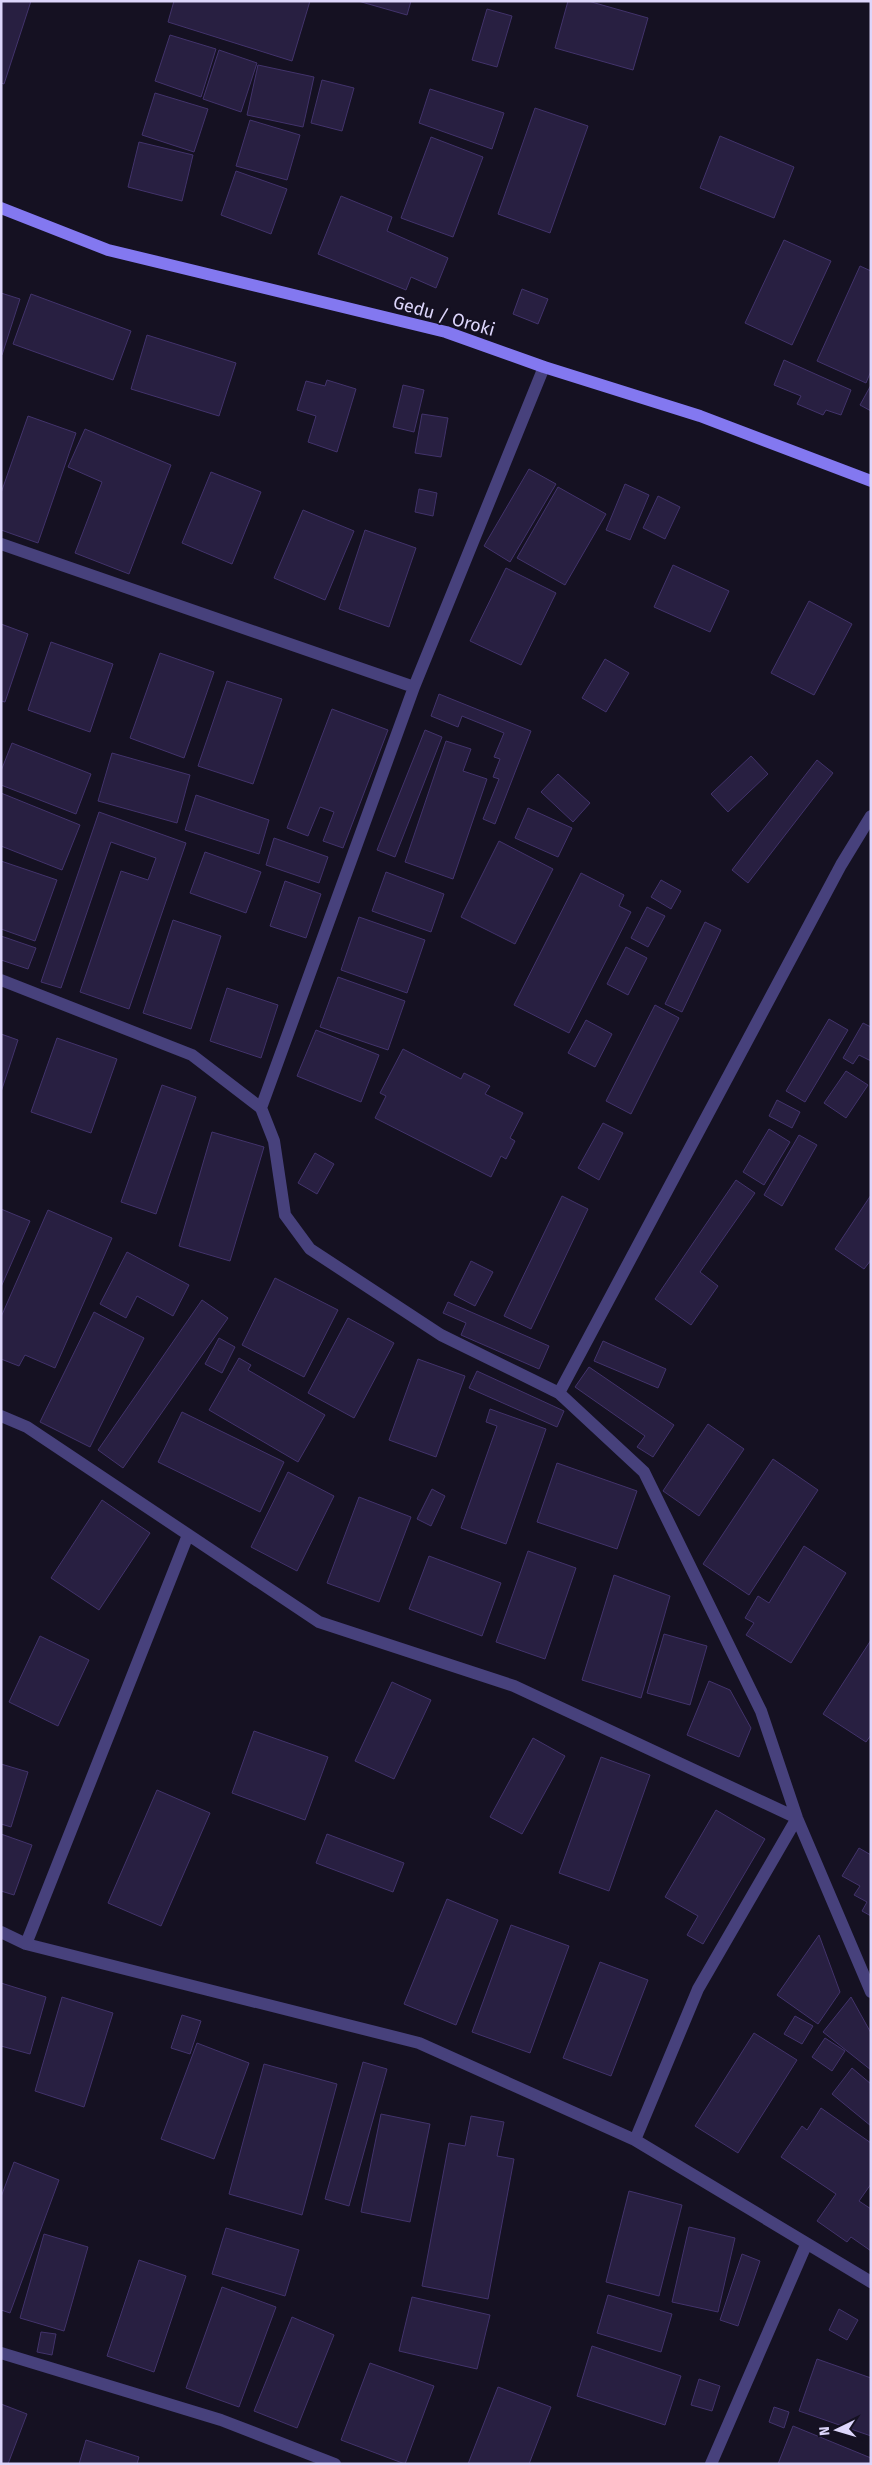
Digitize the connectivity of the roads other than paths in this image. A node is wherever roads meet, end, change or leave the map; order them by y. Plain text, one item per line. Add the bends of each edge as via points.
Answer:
1 (1, 208) edge
2 (544, 367) junction
3 (871, 481) edge
4 (1, 544) edge
5 (414, 687) junction
6 (871, 816) edge
7 (1, 980) edge
8 (261, 1108) junction
9 (559, 1394) junction
10 (1, 1416) edge
11 (188, 1534) junction
12 (797, 1818) junction
13 (1, 1932) edge
14 (26, 1944) junction
15 (871, 1992) edge
16 (635, 2140) junction
17 (806, 2245) junction
18 (871, 2282) edge
19 (1, 2353) edge
20 (335, 2464) edge
21 (712, 2464) edge

1 - 2 street, Gedu / Oroki via 108,250 446,332
2 - 3 street, Gedu / Oroki via 700,416
2 - 5 street
4 - 5 street
5 - 8 street
6 - 9 street via 841,865
7 - 8 street via 192,1055
8 - 9 street via 274,1141 285,1215 310,1249 441,1335
9 - 12 street via 644,1472 761,1711
10 - 11 street via 27,1427
11 - 12 street via 319,1622 514,1686
11 - 14 street
12 - 15 street
12 - 16 street via 698,1988
13 - 14 street
14 - 16 street via 419,2043
16 - 17 street
17 - 18 street
17 - 21 street
19 - 20 street via 221,2420

